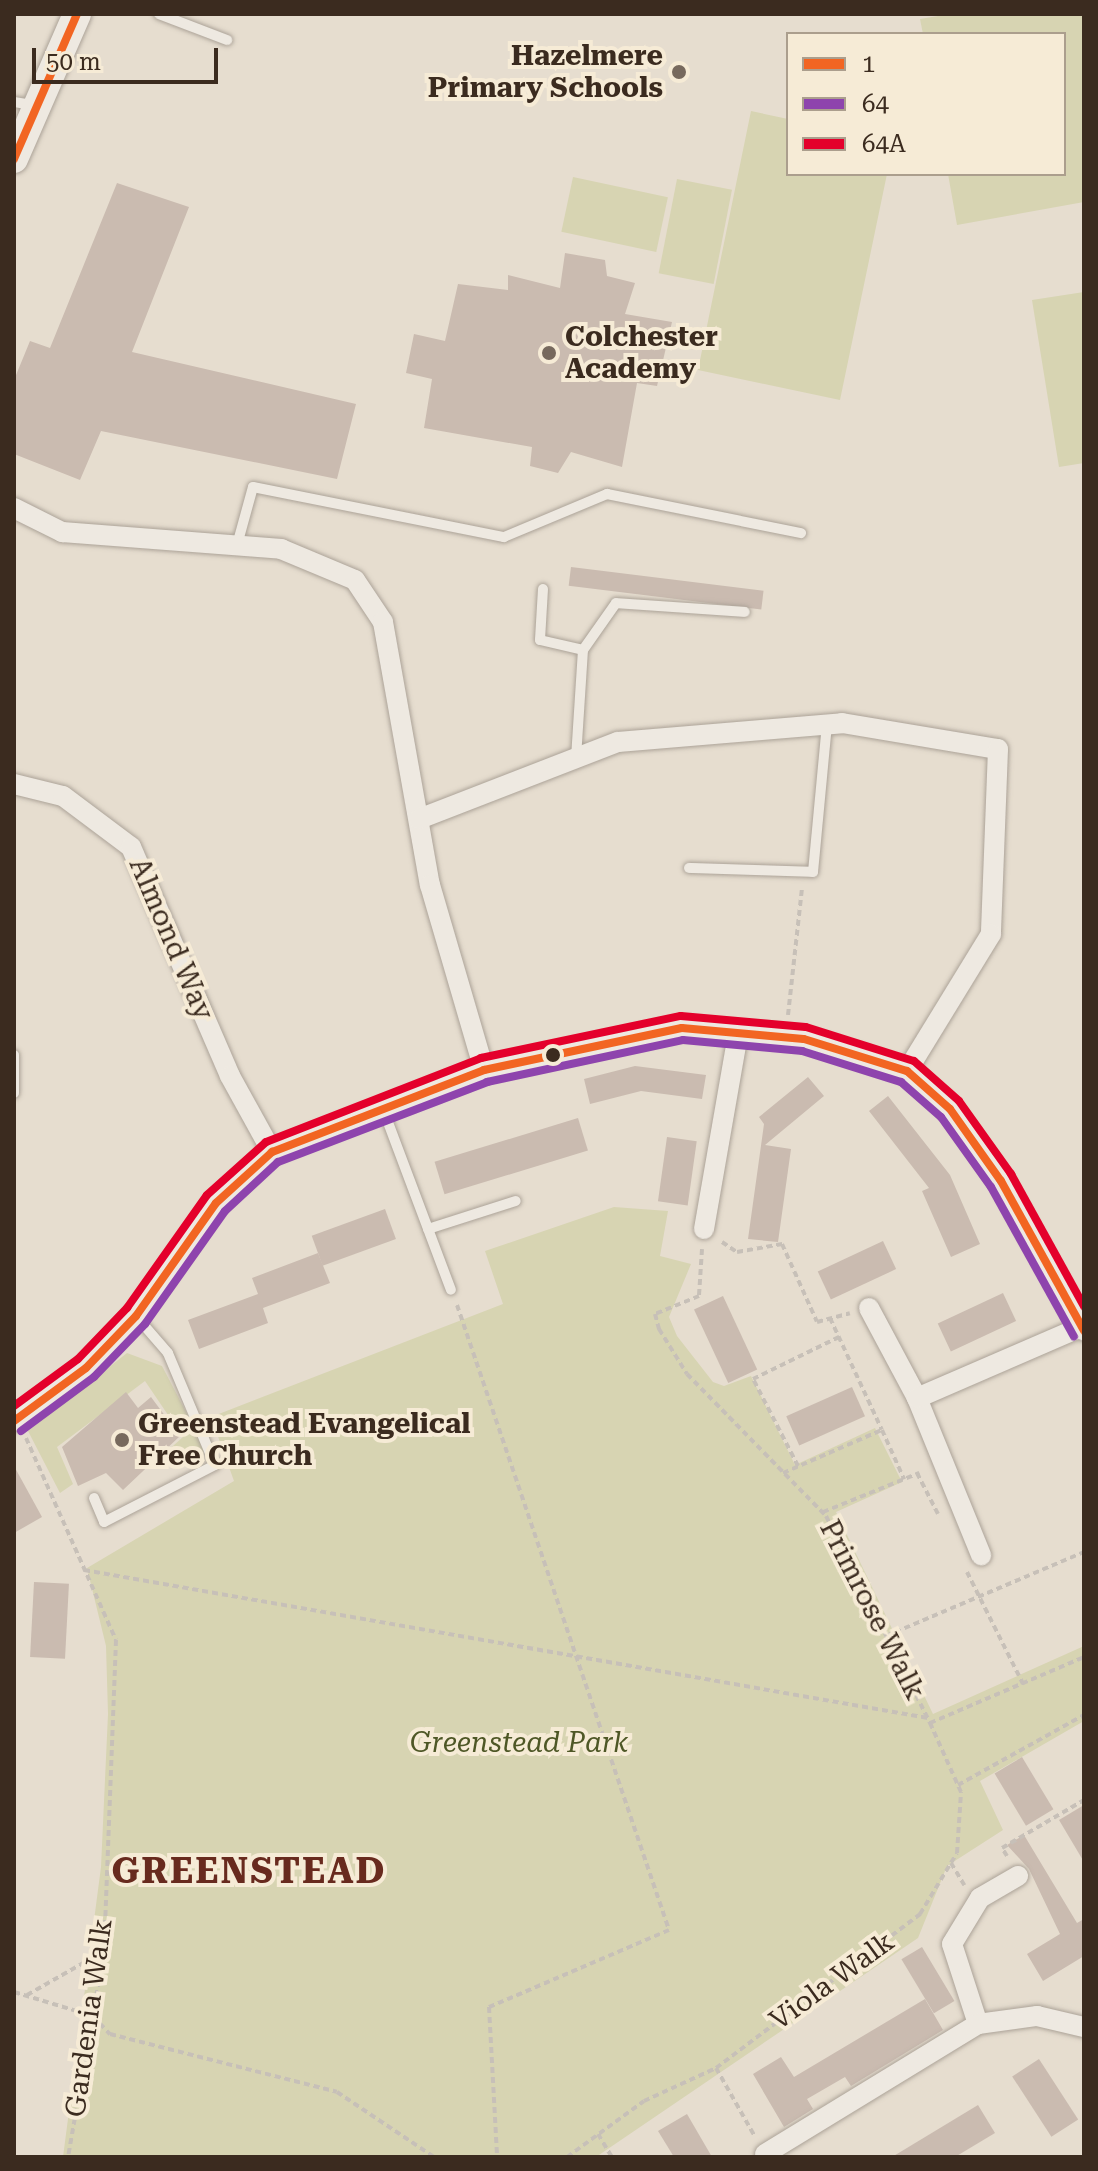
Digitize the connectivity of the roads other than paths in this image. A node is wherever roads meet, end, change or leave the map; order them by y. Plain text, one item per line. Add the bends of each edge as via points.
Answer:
1 (77, 14) edge
2 (159, 14) edge
3 (227, 40) dead end
4 (27, 104) edge
5 (14, 159) edge
6 (14, 508) edge
7 (801, 533) dead end
8 (237, 545) junction
9 (543, 589) dead end
10 (745, 612) dead end
11 (583, 650) junction
12 (827, 724) junction
13 (576, 758) junction
14 (14, 784) edge
15 (419, 819) junction
16 (689, 868) dead end
17 (738, 1034) junction
18 (14, 1055) edge
19 (484, 1070) junction
20 (907, 1071) junction
21 (14, 1093) edge
22 (383, 1107) junction
23 (272, 1152) junction
24 (516, 1201) dead end
25 (428, 1229) junction
26 (704, 1229) road end
27 (451, 1290) road end
28 (869, 1308) road end
29 (136, 1316) junction
30 (1083, 1329) edge
31 (917, 1398) junction
32 (15, 1420) edge
33 (94, 1498) dead end
34 (981, 1555) dead end
35 (1018, 1876) road end
36 (978, 2024) junction
37 (1084, 2027) edge
38 (765, 2154) road end

1 - 4 street
2 - 3 lane
4 - 5 street
6 - 8 street via 62,532
7 - 8 lane via 607,494 504,537 253,487
8 - 15 street via 281,549 355,580 383,622
9 - 11 lane via 540,640
10 - 11 lane via 616,603
11 - 13 lane
12 - 13 street via 618,742
12 - 16 lane via 813,872
12 - 20 street via 998,749 991,934
13 - 15 street
14 - 23 street, Almond Way via 63,796 131,847 230,1076
15 - 19 street
17 - 19 street via 682,1028 615,1037
17 - 20 street via 856,1050
17 - 26 street
18 - 21 lane
19 - 22 street
20 - 30 street via 950,1109 1001,1181
22 - 23 street
22 - 25 lane
23 - 29 street via 216,1203
24 - 25 lane
25 - 27 lane
28 - 31 street
29 - 32 street via 86,1368
29 - 33 lane via 168,1353 215,1465 104,1522
30 - 31 street
31 - 34 street
35 - 36 street via 980,1898 952,1944
36 - 37 street via 1037,2016
36 - 38 street

